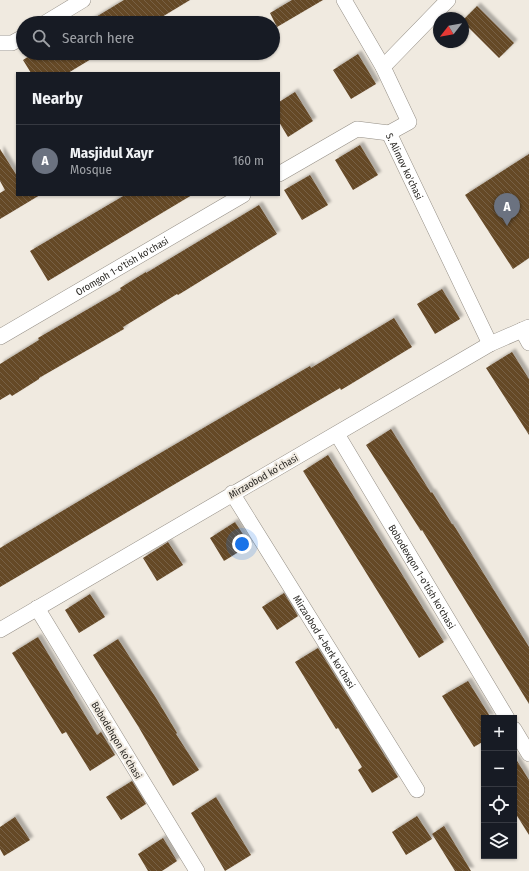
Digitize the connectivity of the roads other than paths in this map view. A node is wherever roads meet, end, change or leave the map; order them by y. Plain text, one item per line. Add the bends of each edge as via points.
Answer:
1 (83, 0) edge
2 (344, 0) edge
3 (448, 0) edge
4 (57, 16) edge
5 (16, 41) edge
6 (0, 43) edge
7 (383, 67) junction
8 (389, 133) junction
9 (280, 173) edge
10 (241, 196) edge
11 (525, 329) edge
12 (0, 337) edge
13 (529, 343) edge
14 (490, 344) junction
15 (337, 434) junction
16 (232, 493) junction
17 (37, 608) junction
18 (0, 630) edge
19 (505, 715) edge
20 (517, 734) edge
21 (529, 754) edge
22 (417, 790) dead end
23 (198, 871) edge

1 - 4 street
2 - 7 street, S. Alimov ko'chasi
3 - 7 street
5 - 6 street via 12,44
7 - 8 street, S. Alimov ko'chasi via 409,122
8 - 9 street via 357,128
8 - 14 street, S. Alimov ko'chasi
10 - 12 street, Oromgoh 1-o'tish ko'chasi
11 - 13 street
11 - 14 street, Mirzaobod koʻchasi
14 - 15 street, Mirzaobod koʻchasi
15 - 16 street, Mirzaobod koʻchasi
15 - 19 street, Bobodexqon 1-o'tish ko'chasi
16 - 17 street, Mirzaobod koʻchasi
16 - 22 street, Mirzaobod 4-berk ko'chasi
17 - 18 street, Mirzaobod koʻchasi
17 - 23 street, Bobodehqon koʻchasi
20 - 21 street

